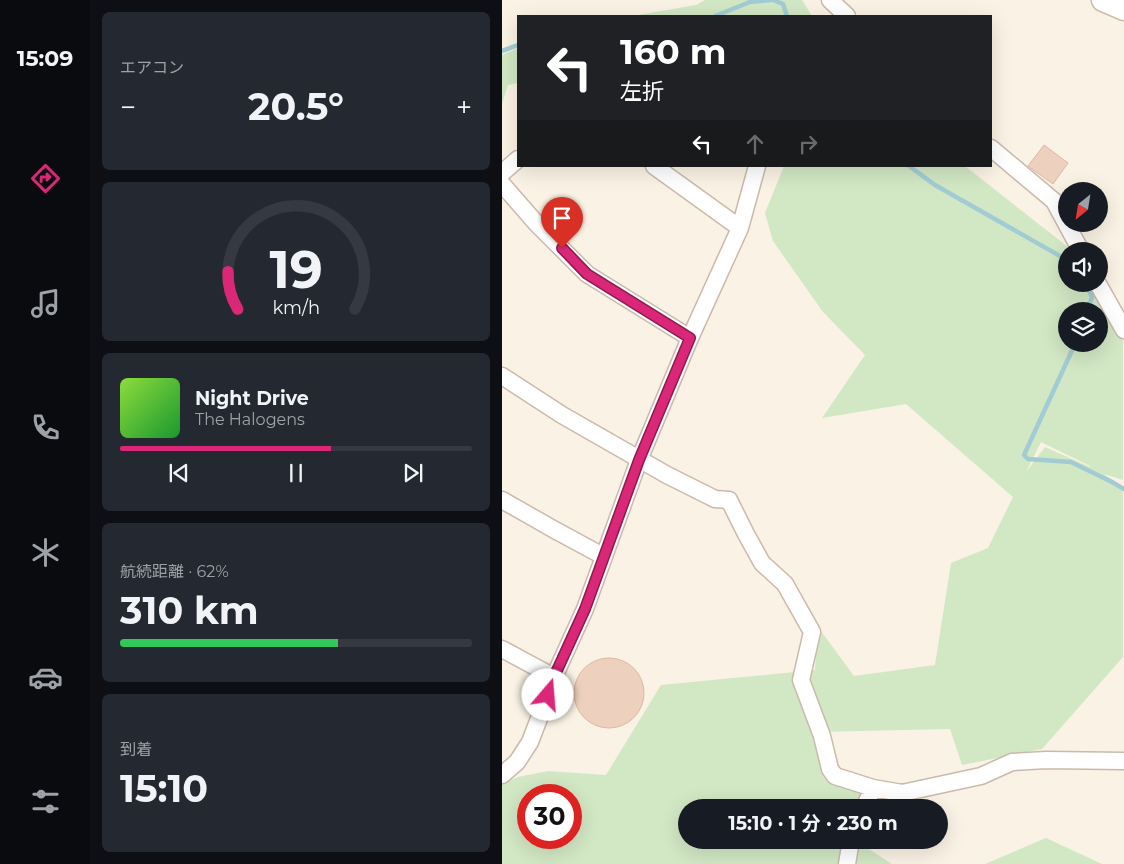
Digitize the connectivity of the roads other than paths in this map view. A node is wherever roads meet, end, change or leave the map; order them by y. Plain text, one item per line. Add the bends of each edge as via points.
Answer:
1 (830, 0) edge
2 (1103, 0) edge
3 (1124, 9) edge
4 (846, 15) edge
5 (992, 149) edge
6 (517, 160) edge
7 (655, 167) edge
8 (757, 167) edge
9 (502, 173) edge
10 (502, 184) edge
11 (740, 228) junction
12 (1076, 242) edge
13 (1103, 292) edge
14 (1124, 330) edge
15 (690, 338) junction
16 (502, 376) edge
17 (639, 460) junction
18 (502, 500) edge
19 (603, 556) junction
20 (502, 650) edge
21 (554, 677) junction
22 (1124, 762) edge
23 (502, 775) edge
24 (873, 788) junction
25 (868, 799) edge
26 (850, 849) edge
27 (847, 864) edge

1 - 4 street
2 - 3 street
5 - 12 street via 1054,201
6 - 9 street
7 - 11 street
8 - 11 street
10 - 15 street via 587,274
11 - 15 street
13 - 14 street
15 - 17 street
16 - 17 street
17 - 19 street
17 - 24 street via 715,499 729,500 762,563 785,584 812,632 801,680 822,736 830,769 835,776
18 - 19 street
19 - 21 street via 585,609
20 - 21 street
21 - 23 street via 530,742 517,762
22 - 24 street via 1012,762 981,776 902,793
24 - 25 street
26 - 27 street

